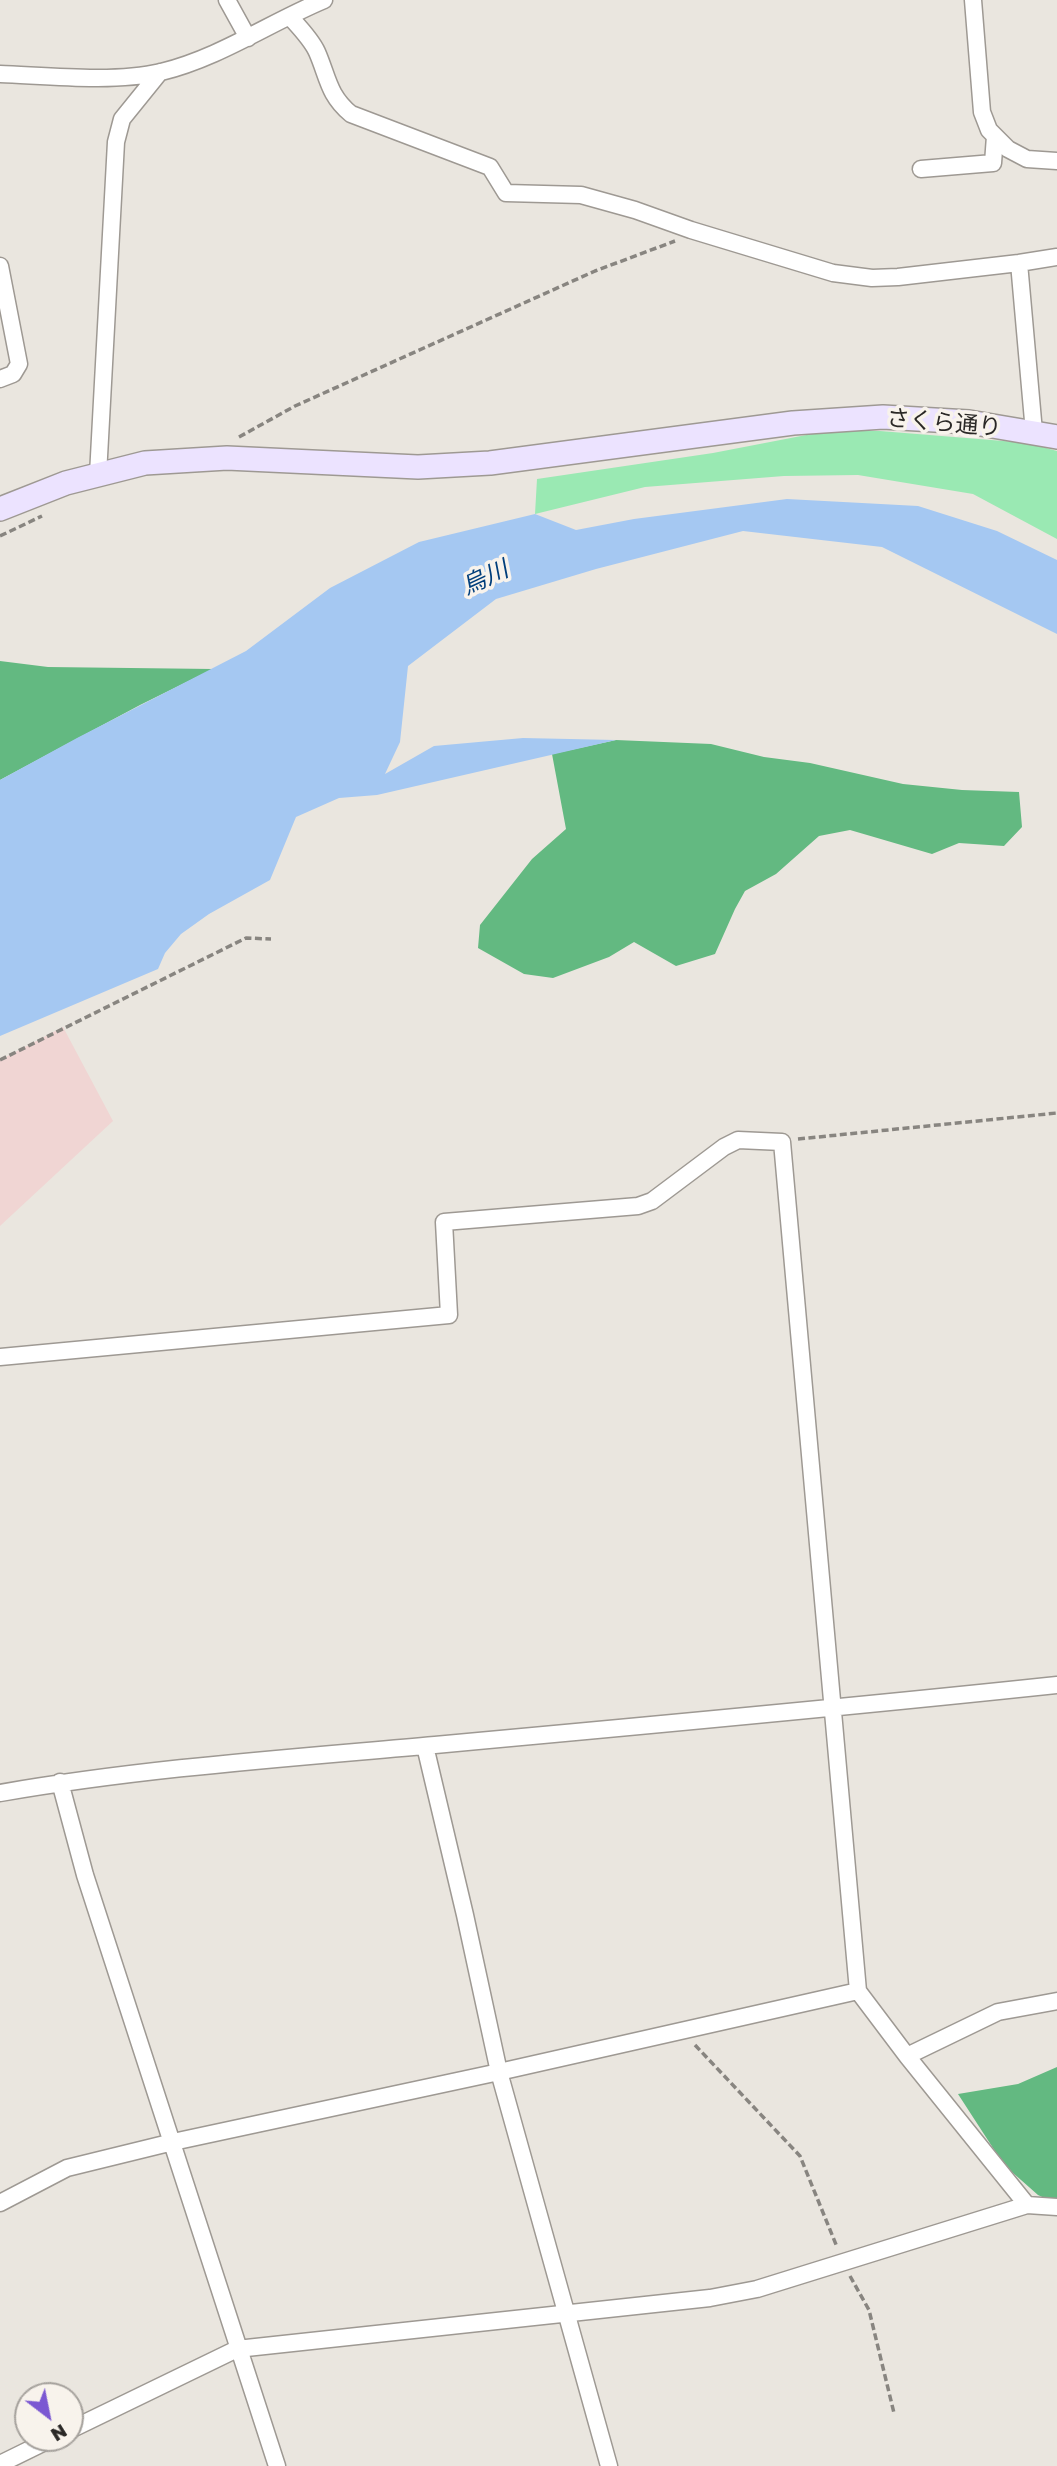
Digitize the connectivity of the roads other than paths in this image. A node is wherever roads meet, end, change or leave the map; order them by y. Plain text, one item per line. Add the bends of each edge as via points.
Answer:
1 (227, 0) edge
2 (974, 0) edge
3 (319, 1) edge
4 (295, 9) edge
5 (248, 38) junction
6 (160, 72) junction
7 (0, 74) edge
8 (995, 136) junction
9 (1057, 161) edge
10 (921, 169) dead end
11 (1057, 257) edge
12 (1019, 263) junction
13 (0, 265) edge
14 (0, 379) edge
15 (1034, 432) junction
16 (1057, 437) edge
17 (98, 475) junction
18 (0, 509) edge
19 (0, 1357) edge
20 (1057, 1685) edge
21 (834, 1709) junction
22 (425, 1746) junction
23 (61, 1782) junction
24 (0, 1793) edge
25 (858, 1991) junction
26 (1057, 2001) edge
27 (907, 2056) junction
28 (499, 2072) junction
29 (173, 2141) junction
30 (0, 2203) edge
31 (1027, 2205) junction
32 (1057, 2207) edge
33 (566, 2312) junction
34 (237, 2349) junction
35 (84, 2423) edge
36 (24, 2452) edge
37 (0, 2464) edge
38 (277, 2466) edge
39 (609, 2466) edge

1 - 5 street
2 - 8 street via 982,112
3 - 4 street
4 - 5 street
4 - 12 street via 341,106 351,114 490,167 506,193 581,195 833,272 872,278
5 - 6 street
6 - 7 street
6 - 17 street via 122,119 116,142
8 - 9 street via 1027,159
8 - 10 street via 993,163
11 - 12 street
12 - 15 street
13 - 14 street via 19,364 13,374
15 - 16 street, さくら通り
15 - 17 street, さくら通り via 928,418 830,419 490,463 418,467 227,458 145,463
17 - 18 street, さくら通り
19 - 21 street via 449,1315 444,1222 638,1206 738,1140 782,1142
20 - 21 street
21 - 22 street
21 - 25 street
22 - 23 street
22 - 28 street
23 - 24 street
23 - 29 street via 85,1875
25 - 27 street
25 - 28 street
26 - 27 street via 998,2012
27 - 31 street
28 - 29 street
28 - 33 street
29 - 30 street via 67,2168
29 - 34 street
31 - 32 street
31 - 33 street via 757,2289
33 - 34 street
33 - 39 street
34 - 35 street
34 - 38 street
36 - 37 street

